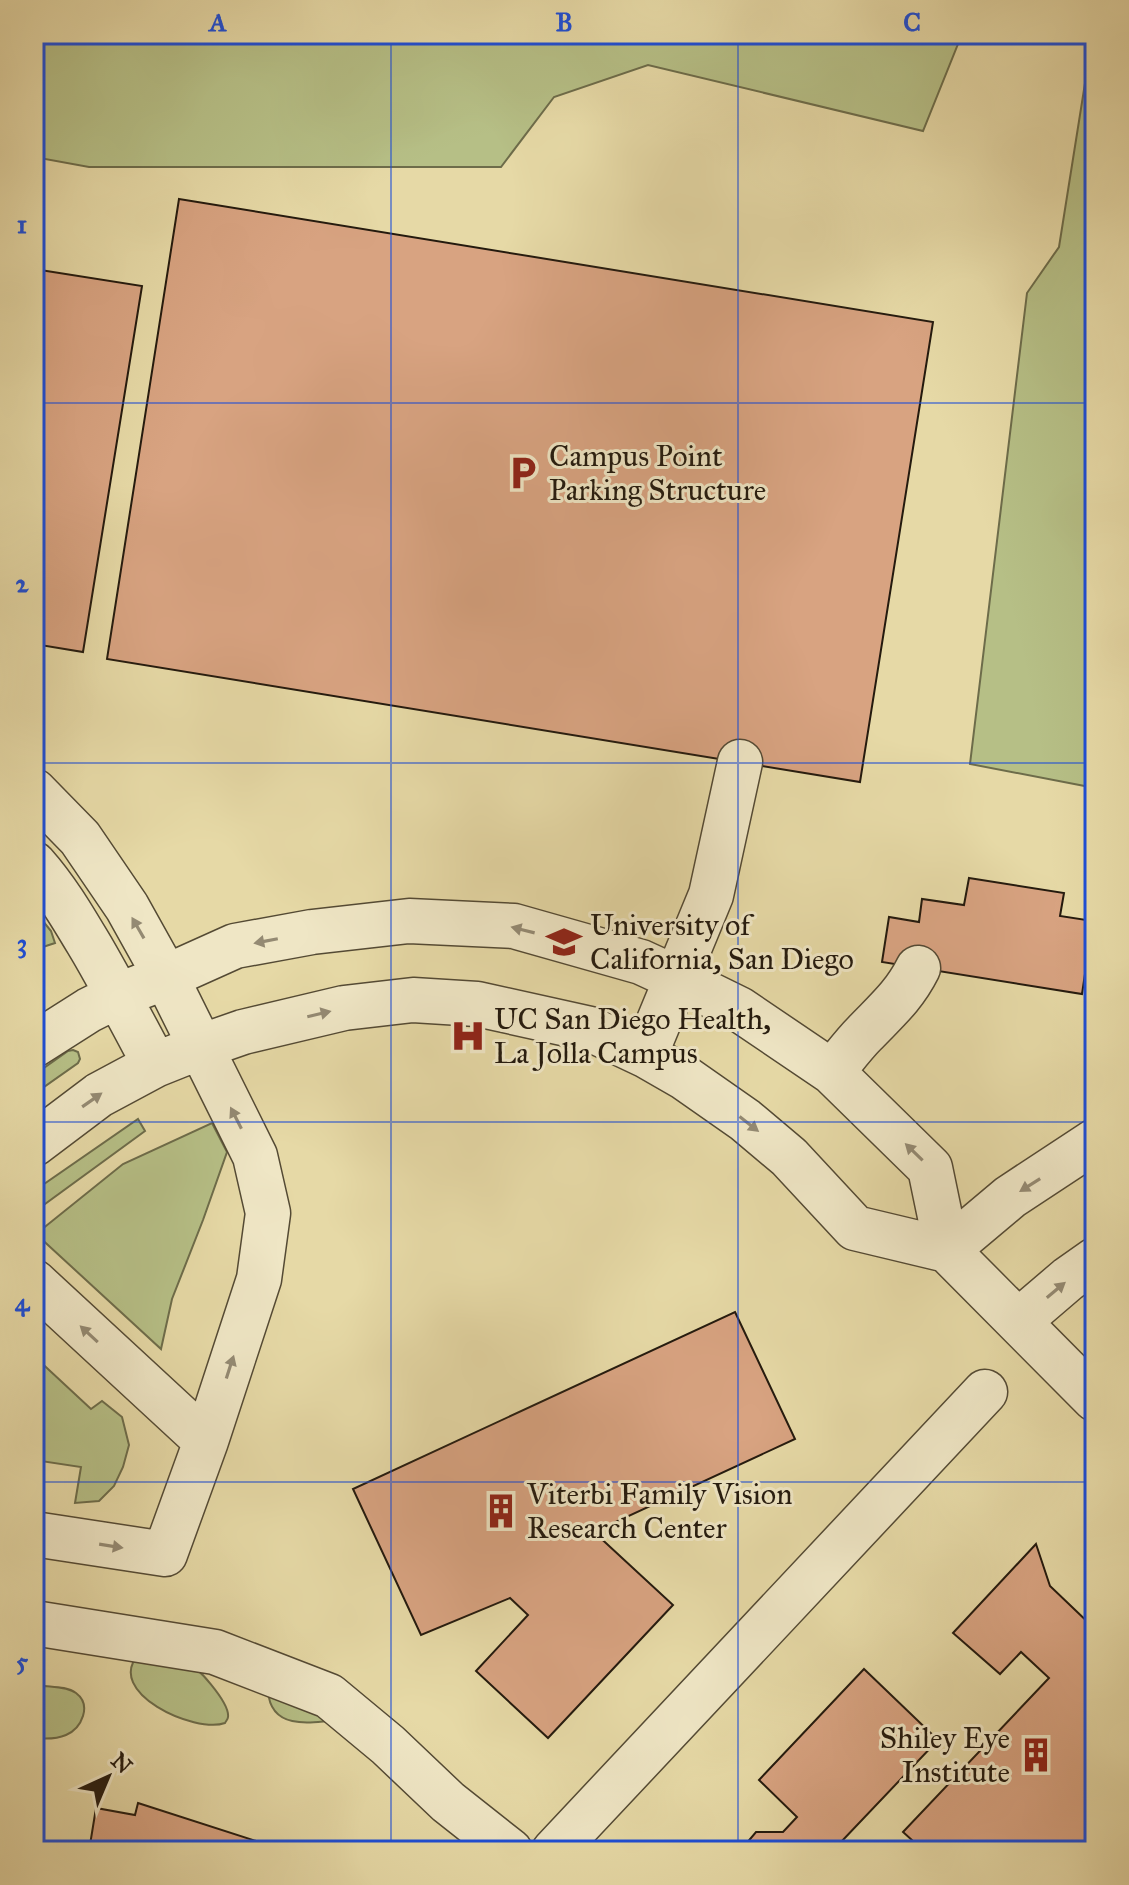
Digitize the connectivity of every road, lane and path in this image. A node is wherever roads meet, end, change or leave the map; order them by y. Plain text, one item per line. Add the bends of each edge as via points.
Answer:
1 (740, 762) dead end
2 (34, 791) edge
3 (34, 864) edge
4 (918, 968) dead end
5 (166, 977) junction
6 (678, 979) junction
7 (119, 995) junction
8 (34, 1045) edge
9 (200, 1047) junction
10 (645, 1055) junction
11 (155, 1065) junction
12 (832, 1072) junction
13 (1095, 1141) edge
14 (34, 1144) edge
15 (947, 1250) junction
16 (1095, 1260) edge
17 (34, 1282) edge
18 (1019, 1321) junction
19 (985, 1392) dead end
20 (1095, 1399) edge
21 (206, 1441) junction
22 (34, 1534) edge
23 (34, 1623) edge
24 (510, 1851) edge
25 (554, 1851) edge

1 - 6 street via 711,895
5 -> 2 street via 80,838
3 - 7 street
4 - 12 street via 908,988
6 -> 5 street via 641,962 514,926 409,921 235,946
5 - 7 street
5 - 9 street
6 - 10 street
6 - 12 street via 739,1009
7 - 8 street
7 - 11 street
9 -> 10 street via 344,1008 413,1000 477,1004 590,1029
9 - 11 street
21 -> 9 street via 259,1279 268,1213 255,1156
10 -> 15 street via 756,1129 855,1228
14 -> 11 street via 99,1095
15 -> 12 street via 930,1168
13 -> 15 street via 1010,1197
15 - 18 street
18 -> 16 street
21 -> 17 street
18 - 20 street
19 - 25 street
22 -> 21 street via 165,1554
23 - 24 street via 215,1652 329,1696

